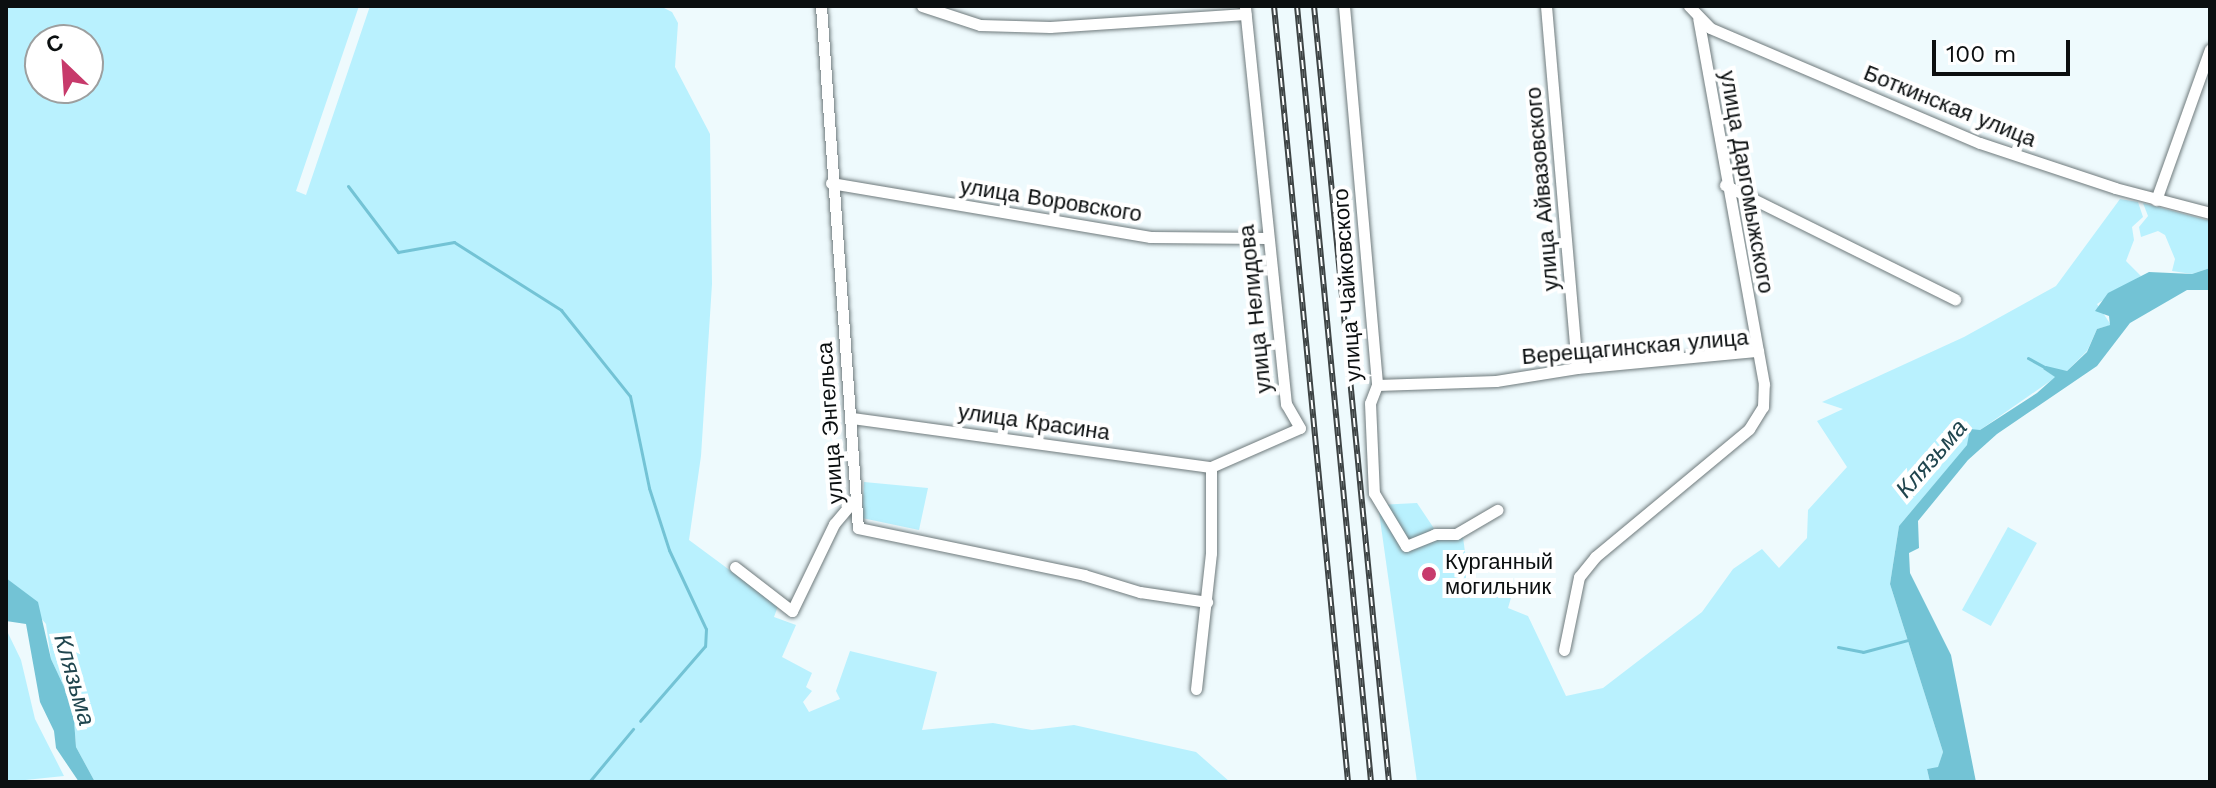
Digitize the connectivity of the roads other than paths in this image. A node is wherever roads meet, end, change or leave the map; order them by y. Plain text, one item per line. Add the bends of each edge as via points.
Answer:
1 (821, 6) edge
2 (922, 6) edge
3 (1344, 6) edge
4 (1546, 6) edge
5 (1689, 6) edge
6 (941, 9) edge
7 (1246, 10) edge
8 (1698, 19) junction
9 (2210, 49) edge
10 (2210, 83) edge
11 (2196, 89) junction
12 (831, 183) junction
13 (1725, 185) junction
14 (2156, 200) junction
15 (2210, 213) edge
16 (1267, 238) junction
17 (1955, 299) dead end
18 (1758, 351) junction
19 (1577, 368) junction
20 (1377, 385) junction
21 (852, 418) junction
22 (1211, 467) junction
23 (854, 500) junction
24 (1497, 510) dead end
25 (735, 567) dead end
26 (1207, 602) junction
27 (1564, 650) dead end
28 (1196, 689) dead end

1 - 12 street, улица Энгельса
2 - 6 street
3 - 20 street, улица Чайковского
4 - 19 street, улица Айвазовского
5 - 8 street
6 - 7 street via 980,25 1050,27
7 - 16 street, улица Нелидова
8 - 13 street, улица Даргомыжского
8 - 14 street, Боткинская улица via 1980,143
9 - 11 street
10 - 11 street
11 - 14 street
12 - 16 street, улица Воровского via 1150,237
12 - 21 street, улица Энгельса
13 - 17 street
13 - 18 street, улица Даргомыжского
14 - 15 street, Боткинская улица
16 - 22 street, улица Нелидова via 1286,404 1300,428
18 - 19 street, Верещагинская улица
18 - 27 street, Верещагинская улица via 1764,396 1756,418 1595,557 1579,577
19 - 20 street, Верещагинская улица via 1496,381
20 - 24 street, улица Чайковского via 1370,403 1370,474 1374,493 1406,546 1435,534 1456,534
21 - 22 street, улица Красина
21 - 23 street, улица Энгельса
22 - 26 street
23 - 25 street via 834,524 792,611
23 - 26 street, улица Энгельса via 858,528 1084,575 1140,592
26 - 28 street

